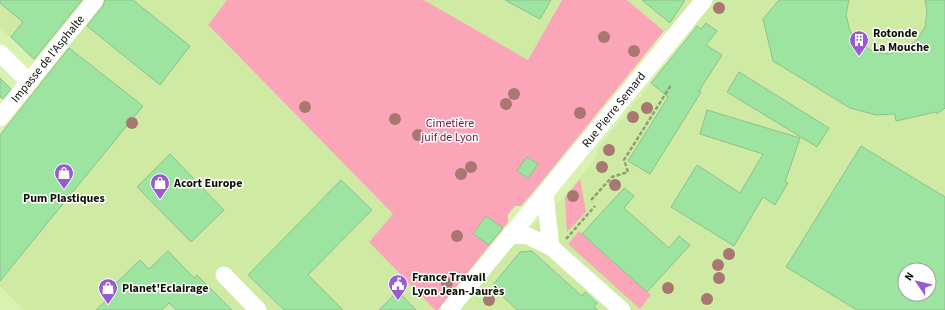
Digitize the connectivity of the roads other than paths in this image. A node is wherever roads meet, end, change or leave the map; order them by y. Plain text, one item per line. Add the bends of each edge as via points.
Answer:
1 (95, 0) edge
2 (704, 0) edge
3 (0, 53) edge
4 (29, 82) junction
5 (0, 118) edge
6 (545, 195) junction
7 (512, 235) junction
8 (558, 244) junction
9 (224, 275) dead end
10 (258, 310) edge
11 (449, 310) edge
12 (622, 310) edge

1 - 4 street, Impasse de l'Asphalte
2 - 6 street, Rue Pierre Semard
3 - 4 street
4 - 5 street, Impasse de l'Asphalte
6 - 7 street, Rue Pierre Semard
6 - 8 street
7 - 8 street via 528,236
7 - 11 street, Rue Pierre Semard
8 - 12 street
9 - 10 street

